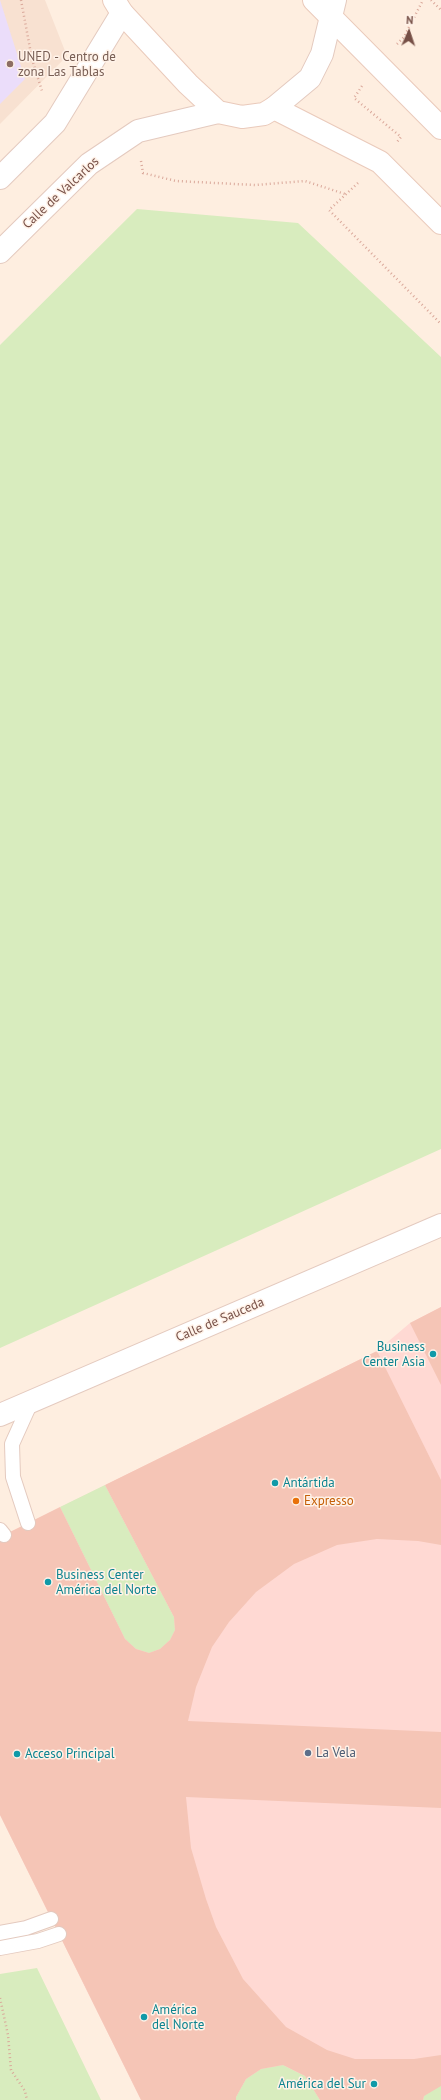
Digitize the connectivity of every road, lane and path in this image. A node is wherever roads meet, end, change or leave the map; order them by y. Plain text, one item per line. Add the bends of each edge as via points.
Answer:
1 (21, 0) edge
2 (314, 0) edge
3 (431, 0) edge
4 (118, 7) edge
5 (332, 8) edge
6 (441, 10) edge
7 (274, 108) junction
8 (218, 112) junction
9 (55, 123) junction
10 (441, 128) edge
11 (138, 131) junction
12 (0, 178) edge
13 (345, 194) dead end
14 (441, 223) edge
15 (0, 252) edge
16 (441, 1224) edge
17 (32, 1402) junction
18 (0, 1415) edge
19 (28, 1523) dead end
20 (51, 1919) dead end
21 (0, 1933) edge
22 (59, 1934) dead end
23 (0, 1948) edge
24 (0, 1998) edge
25 (27, 2100) edge

1 - 9 path via 32,59
2 - 5 street
3 - 6 path
4 - 8 street via 188,84
4 - 9 street
5 - 7 street via 322,54 310,78
5 - 10 street
7 - 8 street via 264,114 242,117
7 - 14 street via 380,162
8 - 11 street, Calle de Valcarlos
9 - 12 street
11 - 13 path via 143,173 176,181 211,184 255,185 306,180
11 - 15 street, Calle de Valcarlos via 90,164
16 - 17 street, Calle de Sauceda
17 - 18 street, Calle de Sauceda
17 - 19 lane via 12,1444 13,1478
20 - 21 lane via 26,1928
22 - 23 lane via 38,1942
24 - 25 path via 8,2035 11,2070 25,2091

